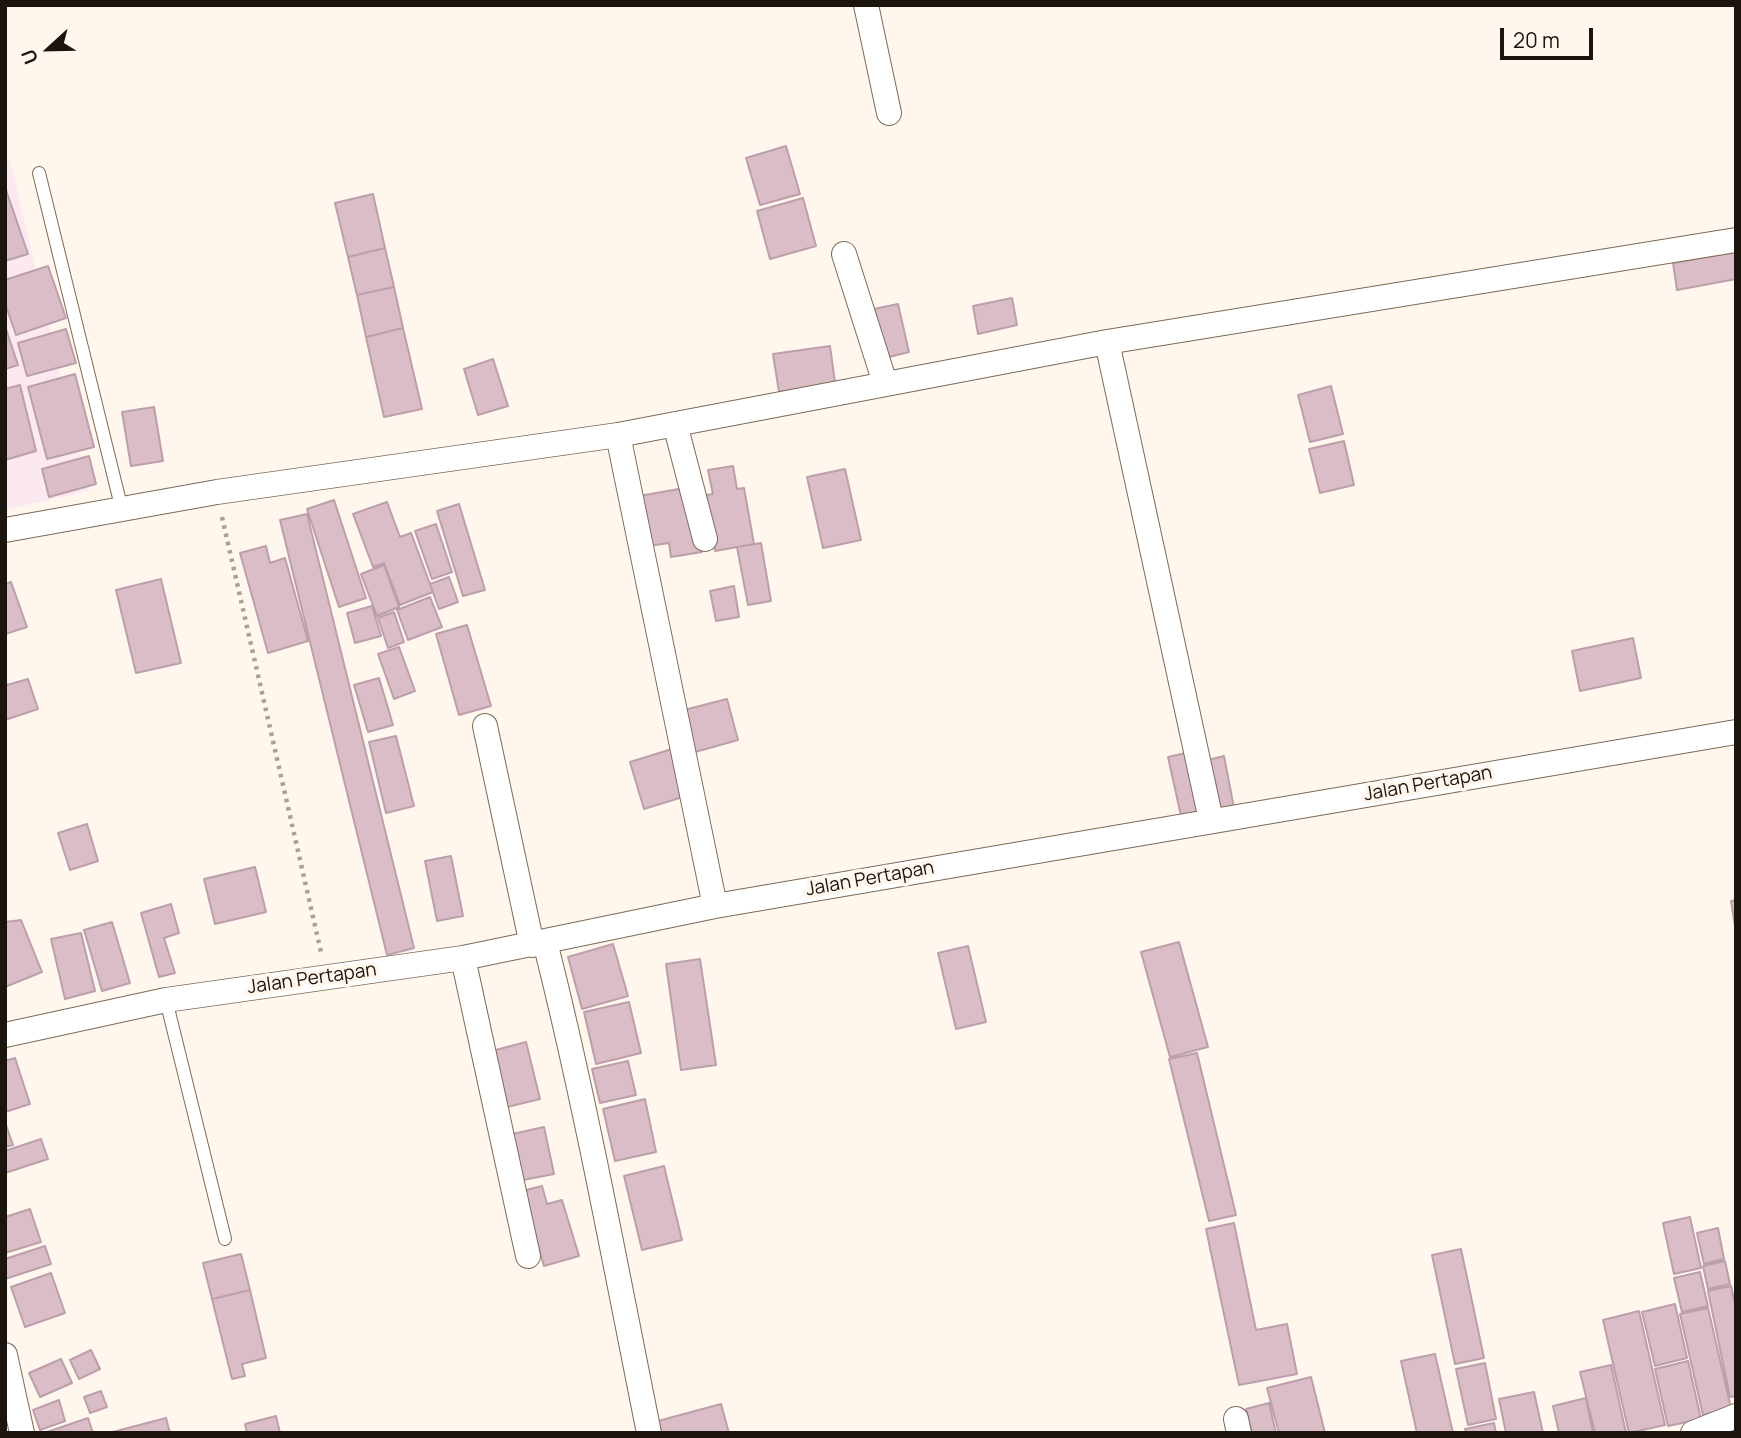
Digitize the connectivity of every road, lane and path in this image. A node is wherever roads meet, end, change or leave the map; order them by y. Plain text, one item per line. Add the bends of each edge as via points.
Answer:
1 (866, 5) edge
2 (889, 113) dead end
3 (39, 173) dead end
4 (1736, 240) edge
5 (844, 254) dead end
6 (1107, 342) junction
7 (885, 383) junction
8 (675, 424) junction
9 (618, 435) junction
10 (216, 492) junction
11 (122, 510) junction
12 (5, 530) edge
13 (705, 539) dead end
14 (485, 726) dead end
15 (1736, 732) edge
16 (1211, 820) junction
17 (715, 906) junction
18 (538, 944) junction
19 (463, 958) junction
20 (327, 977) junction
21 (166, 1000) junction
22 (5, 1035) edge
23 (225, 1239) dead end
24 (528, 1256) dead end
25 (5, 1355) edge
26 (1736, 1416) edge
27 (1698, 1432) edge
28 (22, 1433) edge
29 (649, 1433) edge

1 - 2 street
3 - 11 lane
4 - 6 street
5 - 7 street
6 - 7 street
6 - 16 street
7 - 8 street
8 - 9 street
8 - 13 street
9 - 10 street
9 - 17 street
10 - 11 street
10 - 20 path
11 - 12 street
14 - 18 street
15 - 16 street, Jalan Pertapan
16 - 17 street, Jalan Pertapan
17 - 18 street, Jalan Pertapan
18 - 19 street, Jalan Pertapan
18 - 29 street via 563,1015
19 - 20 street, Jalan Pertapan
19 - 24 street
20 - 21 street, Jalan Pertapan
21 - 22 street, Jalan Pertapan
21 - 23 lane
25 - 28 street
26 - 27 street

